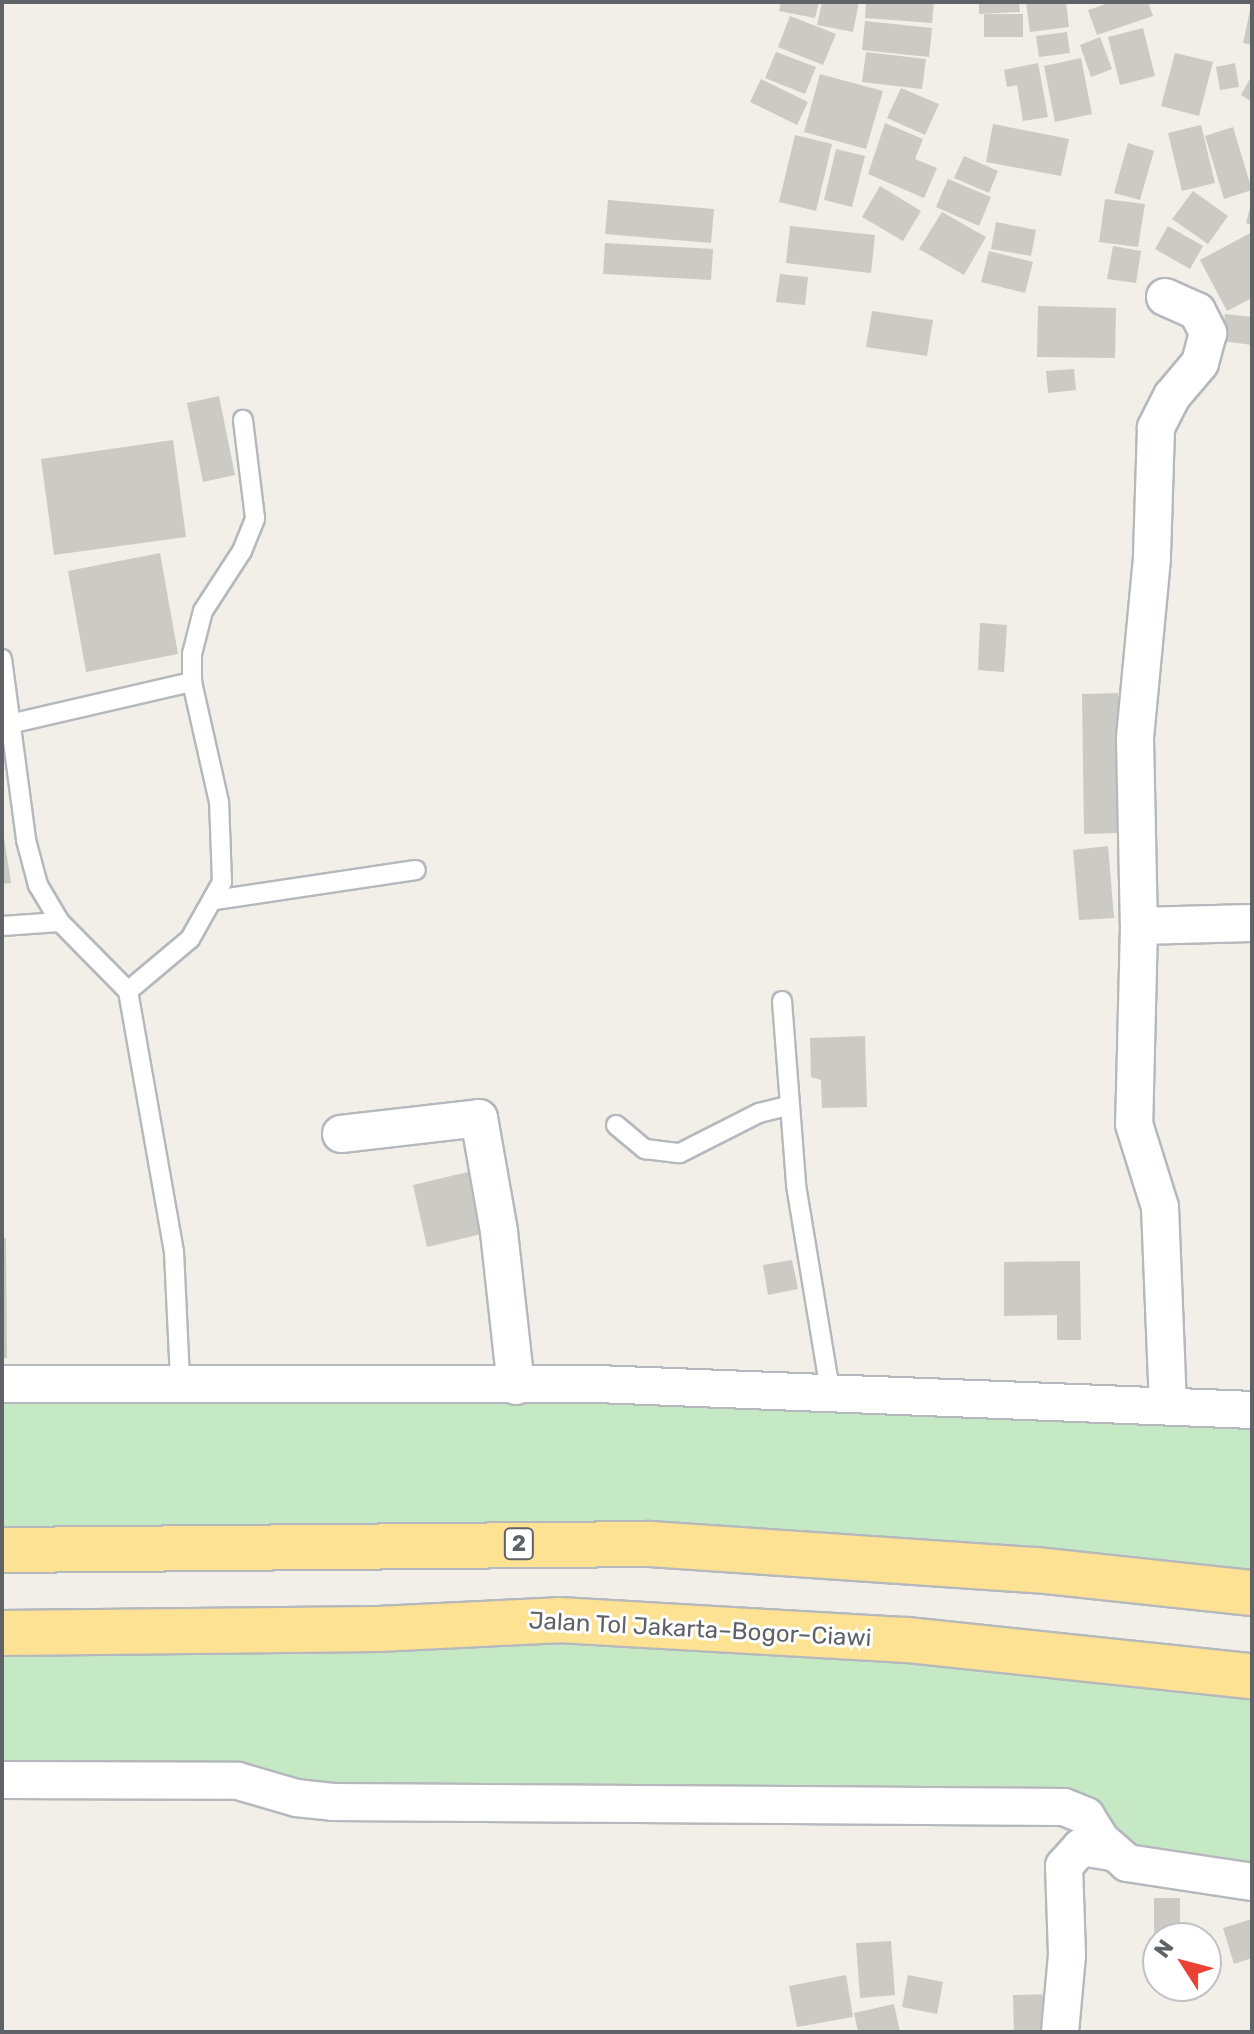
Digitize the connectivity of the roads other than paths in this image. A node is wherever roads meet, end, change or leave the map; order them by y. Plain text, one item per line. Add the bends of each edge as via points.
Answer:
1 (1165, 297) dead end
2 (243, 420) dead end
3 (2, 659) edge
4 (192, 682) junction
5 (14, 723) junction
6 (416, 870) dead end
7 (215, 900) junction
8 (60, 922) junction
9 (1252, 923) edge
10 (2, 926) edge
11 (1139, 926) junction
12 (128, 991) junction
13 (782, 1001) dead end
14 (788, 1106) junction
15 (616, 1125) dead end
16 (341, 1134) dead end
17 (180, 1381) junction
18 (2, 1384) edge
19 (516, 1386) junction
20 (830, 1390) junction
21 (1168, 1406) junction
22 (1252, 1410) edge
23 (2, 1550) edge
24 (1252, 1593) edge
25 (2, 1633) edge
26 (991, 1647) junction
27 (1252, 1676) edge
28 (1252, 1692) edge
29 (2, 1780) edge
30 (1112, 1852) junction
31 (1252, 1882) edge
32 (1060, 2032) edge

1 - 11 street via 1197,311 1208,333 1200,363 1161,414 1152,447 1152,558 1135,739
2 - 4 lane via 255,518 242,551 203,611 192,654
3 - 5 lane
4 - 5 lane
4 - 7 lane via 224,844 222,882
5 - 8 lane via 30,861
6 - 7 lane
7 - 12 lane via 190,939
8 - 10 lane
8 - 12 lane
9 - 11 street
11 - 21 street via 1134,1124 1160,1207
12 - 17 lane via 174,1252
13 - 14 lane
14 - 15 lane via 759,1113 680,1153 645,1149
14 - 20 lane
16 - 19 street via 479,1118 499,1232
17 - 18 street
17 - 19 street
19 - 20 street
20 - 21 street
21 - 22 street
23 - 24 highway, 2 via 650,1544 1036,1570
25 - 26 highway, Jalan Tol Jakarta–Bogor–Ciawi via 378,1629 559,1620
26 - 27 highway, Jalan Tol Jakarta–Bogor–Ciawi
26 - 28 highway
29 - 30 street via 238,1781 296,1798 333,1802 1064,1807 1086,1816
30 - 31 street via 1145,1869
30 - 32 street via 1081,1847 1064,1866 1067,1982

